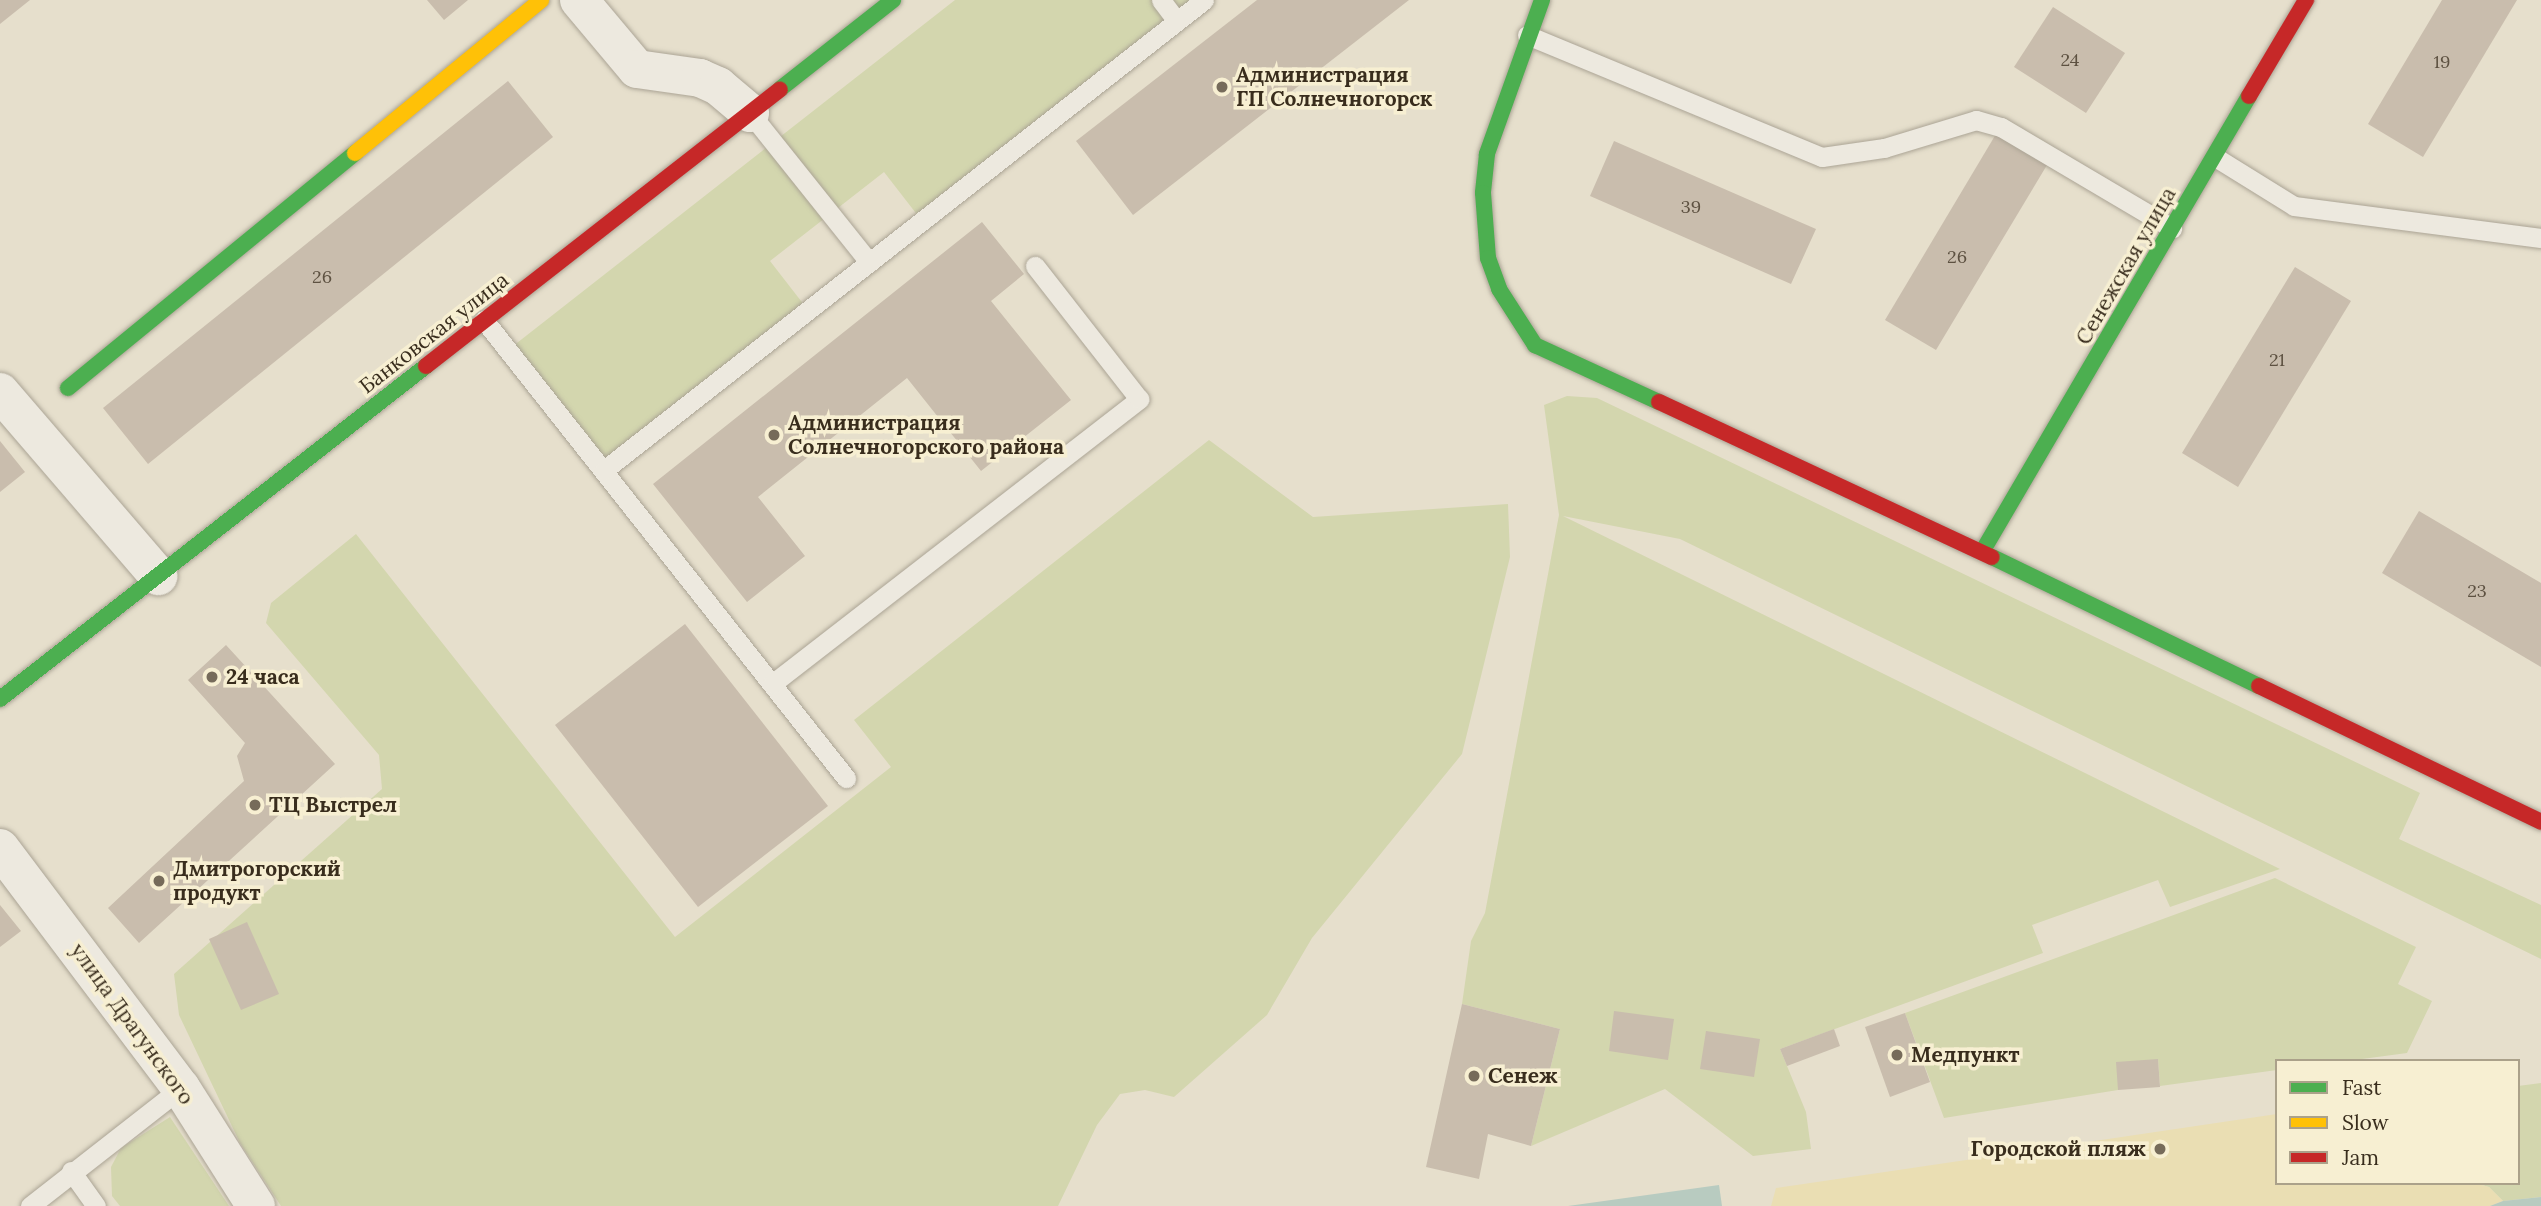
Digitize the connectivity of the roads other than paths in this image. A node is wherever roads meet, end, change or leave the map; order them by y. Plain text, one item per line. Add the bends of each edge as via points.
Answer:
1 (541, 0) edge
2 (579, 0) edge
3 (893, 0) edge
4 (1161, 0) edge
5 (1203, 0) edge
6 (1542, 0) edge
7 (2306, 0) edge
8 (1177, 21) junction
9 (1527, 35) junction
10 (750, 113) junction
11 (2215, 157) junction
12 (2172, 228) junction
13 (2541, 238) edge
14 (869, 262) junction
15 (1035, 266) dead end
16 (484, 320) junction
17 (68, 388) dead end
18 (0, 391) edge
19 (604, 470) junction
20 (1982, 552) junction
21 (158, 576) junction
22 (772, 684) junction
23 (0, 699) edge
24 (846, 778) dead end
25 (2541, 822) edge
26 (0, 848) edge
27 (181, 1088) junction
28 (71, 1171) junction
29 (30, 1206) edge
30 (96, 1206) edge
31 (256, 1206) edge

1 - 17 street
2 - 10 street via 637,69 709,82
3 - 10 street, Банковская улица
4 - 8 lane
5 - 8 lane
6 - 9 street
7 - 11 street, Сенежская улица
8 - 14 lane
9 - 12 lane via 1822,157 1884,148 1976,120 2001,127
9 - 20 street via 1487,154 1483,193 1488,258 1499,289 1535,345
10 - 14 lane
10 - 16 street, Банковская улица
11 - 12 street, Сенежская улица
11 - 13 lane via 2294,206
12 - 20 street, Сенежская улица
14 - 19 lane
15 - 22 lane via 1139,399
16 - 19 lane
16 - 21 street, Банковская улица
18 - 21 street
19 - 22 lane
20 - 25 street
21 - 23 street, Банковская улица
22 - 24 lane
26 - 27 street, улица Драгунского
27 - 28 lane
27 - 31 street, улица Драгунского
28 - 29 lane
28 - 30 lane

